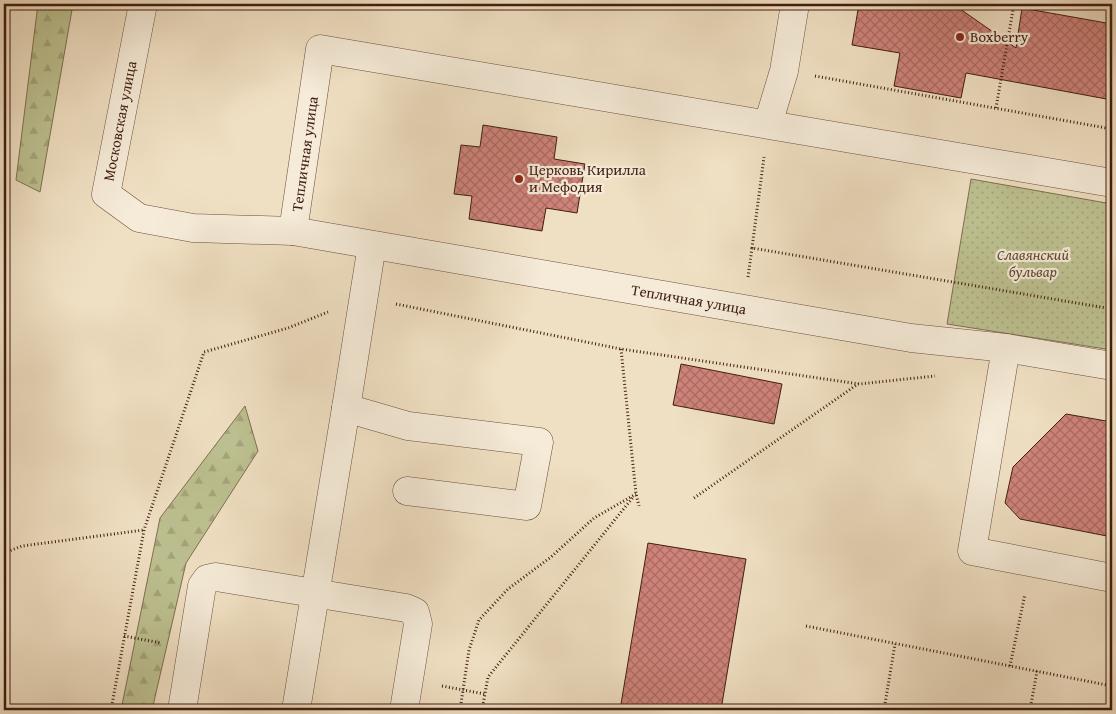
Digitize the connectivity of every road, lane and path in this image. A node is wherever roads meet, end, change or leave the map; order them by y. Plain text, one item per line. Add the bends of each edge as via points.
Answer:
1 (143, 4) edge
2 (795, 4) edge
3 (1014, 4) edge
4 (784, 71) junction
5 (996, 108) junction
6 (768, 124) junction
7 (1112, 129) edge
8 (1112, 183) edge
9 (293, 232) junction
10 (372, 245) junction
11 (752, 248) junction
12 (744, 309) junction
13 (1112, 309) edge
14 (1006, 348) junction
15 (621, 349) dead end
16 (1112, 366) edge
17 (859, 384) dead end
18 (346, 408) junction
19 (407, 491) dead end
20 (636, 494) junction
21 (694, 498) dead end
22 (640, 506) dead end
23 (144, 530) dead end
24 (4, 553) edge
25 (1031, 563) junction
26 (1112, 578) edge
27 (315, 593) junction
28 (806, 626) dead end
29 (124, 636) dead end
30 (167, 644) dead end
31 (895, 644) junction
32 (1010, 666) junction
33 (1036, 671) junction
34 (434, 685) dead end
35 (1112, 686) edge
36 (463, 690) junction
37 (485, 694) junction
38 (182, 710) edge
39 (296, 710) edge
40 (404, 710) edge
41 (460, 710) edge
42 (482, 710) edge
43 (884, 710) edge
44 (1030, 710) edge

1 - 9 street, Московская улица via 106,194 139,218 193,228
2 - 4 street
3 - 5 path
4 - 5 path
4 - 6 street
5 - 7 path
6 - 8 street, Тепличная улица
6 - 9 street, Тепличная улица via 320,49
6 - 11 path
9 - 10 street, Тепличная улица
10 - 12 street, Тепличная улица
10 - 18 street
11 - 12 path
11 - 13 path
12 - 14 street, Тепличная улица via 911,338
14 - 16 street, Тепличная улица
14 - 25 street via 972,551
15 - 20 path
17 - 21 path
18 - 19 street via 408,426 539,442 527,506
18 - 27 street
20 - 22 path
20 - 36 path via 594,518 508,590 479,620 469,650
20 - 37 path via 488,677
23 - 24 path via 22,546
25 - 26 street
25 - 32 path
27 - 38 street via 216,577 207,579 202,586
27 - 39 street
27 - 40 street via 415,612 418,624
28 - 31 path
29 - 30 path
31 - 32 path
31 - 43 path
32 - 33 path
33 - 35 path
33 - 44 path
34 - 36 path
36 - 37 path
36 - 41 path
37 - 42 path

